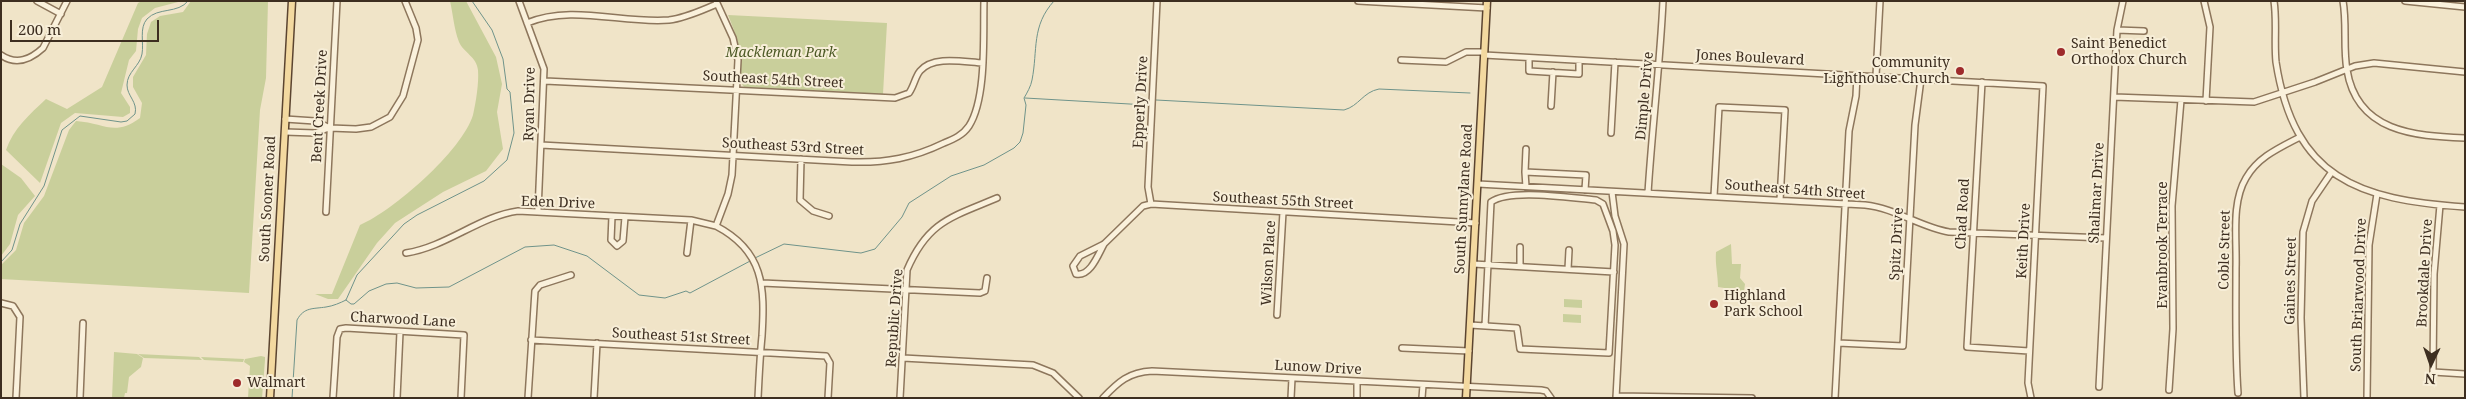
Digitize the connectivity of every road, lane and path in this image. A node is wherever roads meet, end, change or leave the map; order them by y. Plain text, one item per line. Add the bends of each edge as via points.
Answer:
1 (37, 1) edge
2 (67, 1) edge
3 (292, 1) edge
4 (337, 1) edge
5 (405, 1) edge
6 (519, 1) edge
7 (984, 1) edge
8 (1157, 1) edge
9 (1358, 1) edge
10 (1663, 1) edge
11 (1880, 1) edge
12 (2123, 1) edge
13 (2204, 1) edge
14 (2274, 1) edge
15 (2344, 1) edge
16 (2405, 1) edge
17 (717, 3) edge
18 (1487, 5) edge
19 (2465, 7) edge
20 (61, 14) junction
21 (527, 22) junction
22 (2118, 30) junction
23 (2144, 31) dead end
24 (1484, 54) junction
25 (1, 55) edge
26 (1529, 58) junction
27 (1401, 60) dead end
28 (1579, 61) junction
29 (1615, 62) junction
30 (983, 63) junction
31 (1660, 65) junction
32 (2347, 70) junction
33 (1554, 72) junction
34 (2465, 72) edge
35 (1857, 75) junction
36 (1876, 76) junction
37 (1921, 79) junction
38 (545, 81) junction
39 (1982, 82) junction
40 (2044, 86) joint
41 (736, 90) junction
42 (2283, 94) junction
43 (2114, 97) junction
44 (2181, 100) junction
45 (2206, 101) junction
46 (1551, 106) dead end
47 (285, 119) junction
48 (330, 128) junction
49 (285, 132) junction
50 (1611, 133) dead end
51 (2300, 137) junction
52 (2465, 138) edge
53 (541, 145) junction
54 (1526, 150) dead end
55 (733, 155) junction
56 (801, 159) junction
57 (1525, 172) junction
58 (2332, 173) junction
59 (1478, 184) junction
60 (1523, 186) junction
61 (1576, 189) junction
62 (1585, 190) junction
63 (1612, 192) junction
64 (1648, 193) junction
65 (2377, 194) junction
66 (1520, 196) junction
67 (1714, 196) junction
68 (997, 198) dead end
69 (1576, 198) junction
70 (1780, 200) junction
71 (1151, 204) junction
72 (1845, 204) junction
73 (2440, 205) junction
74 (2465, 207) edge
75 (538, 211) junction
76 (326, 212) dead end
77 (1283, 212) junction
78 (612, 216) junction
79 (829, 216) dead end
80 (625, 217) junction
81 (1910, 218) junction
82 (690, 220) junction
83 (1476, 223) junction
84 (716, 226) junction
85 (1973, 234) junction
86 (2035, 235) junction
87 (2106, 238) junction
88 (1104, 244) junction
89 (1520, 247) dead end
90 (1569, 250) dead end
91 (406, 253) dead end
92 (687, 253) dead end
93 (1473, 264) junction
94 (1488, 264) junction
95 (1520, 266) junction
96 (1568, 269) junction
97 (1614, 272) junction
98 (570, 275) dead end
99 (987, 278) dead end
100 (762, 283) junction
101 (906, 289) junction
102 (1, 303) edge
103 (1277, 316) dead end
104 (83, 323) dead end
105 (1470, 325) junction
106 (1484, 326) junction
107 (400, 332) junction
108 (531, 340) junction
109 (1838, 342) junction
110 (596, 343) junction
111 (1402, 348) dead end
112 (1469, 351) junction
113 (2029, 351) junction
114 (761, 352) junction
115 (903, 358) junction
116 (2465, 374) edge
117 (1292, 378) junction
118 (1357, 382) junction
119 (1423, 385) junction
120 (1467, 386) junction
121 (2098, 388) dead end
122 (2169, 390) dead end
123 (2238, 393) dead end
124 (1616, 397) edge
125 (1676, 397) edge
126 (1736, 397) edge
127 (16, 398) edge
128 (80, 398) edge
129 (270, 398) edge
130 (333, 398) edge
131 (397, 398) edge
132 (461, 398) edge
133 (528, 398) edge
134 (594, 398) edge
135 (758, 398) edge
136 (828, 398) edge
137 (900, 398) edge
138 (1079, 398) edge
139 (1103, 398) edge
140 (1291, 398) edge
141 (1357, 398) edge
142 (1422, 398) edge
143 (1466, 398) edge
144 (1551, 398) edge
145 (1752, 398) edge
146 (1835, 398) edge
147 (2031, 398) edge
148 (2304, 398) edge
149 (2367, 398) edge

1 - 20 street
2 - 20 street
3 - 47 main road, South Sooner Road
4 - 48 street, Bent Creek Drive
5 - 48 street via 418,36 399,105 387,120 371,127
6 - 21 street, Ryan Drive
7 - 30 street, Southeast 53rd Street
8 - 71 street, Epperly Drive via 1149,177
9 - 18 street
10 - 31 street, Dimple Drive
11 - 36 street
12 - 22 street, Shalimar Drive
13 - 45 street via 2210,22
14 - 42 street via 2276,55
15 - 32 street
16 - 19 street
17 - 21 street via 668,20 564,15
17 - 41 street via 737,54
18 - 24 main road, South Sunnylane Road
20 - 25 street via 44,48 31,58 14,61
21 - 38 street, Ryan Drive via 543,62
22 - 23 street
22 - 43 street, Shalimar Drive
24 - 26 street, Jones Boulevard
24 - 27 street, Jones Boulevard via 1466,52 1446,62
24 - 59 main road, South Sunnylane Road
26 - 28 street, Jones Boulevard
26 - 33 street via 1529,71
28 - 29 street, Jones Boulevard
28 - 33 street via 1578,74
29 - 31 street, Jones Boulevard
29 - 50 street
30 - 41 street, Southeast 54th Street via 939,61 930,64 920,71 909,93 899,98
30 - 56 street, Southeast 53rd Street via 973,116 958,136 917,155 888,162
31 - 35 street, Jones Boulevard
31 - 64 street, Dimple Drive
32 - 34 street via 2374,63
32 - 42 street
32 - 52 street via 2362,108 2376,119 2421,135
33 - 46 street
35 - 36 street, Jones Boulevard
35 - 72 street via 1849,124
36 - 37 street, Jones Boulevard
37 - 39 street, Jones Boulevard
37 - 81 street, Spitz Drive
38 - 41 street, Southeast 54th Street
38 - 53 street, Ryan Drive
39 - 40 street, Jones Boulevard
39 - 85 street, Chad Road
40 - 86 street, Keith Drive
41 - 55 street
42 - 45 street via 2254,102
42 - 51 street
43 - 44 street
43 - 87 street, Shalimar Drive
44 - 45 street
44 - 122 street, Evanbrook Terrace via 2172,206 2174,323
47 - 48 street via 315,121
47 - 49 main road, South Sooner Road
48 - 49 street via 315,133
48 - 76 street, Bent Creek Drive
49 - 129 main road, South Sooner Road
51 - 58 street
51 - 123 street, Coble Street via 2258,163 2246,178 2238,199
53 - 55 street, Southeast 53rd Street
53 - 75 street, Ryan Drive
54 - 57 street
55 - 56 street, Southeast 53rd Street
55 - 84 street via 728,194
56 - 79 street via 800,200 813,211
57 - 60 street
57 - 62 street via 1586,175
58 - 65 street via 2360,189
58 - 148 street, Gaines Street via 2312,201 2303,232 2301,318
59 - 60 street, Southeast 54th Street
59 - 83 main road, South Sunnylane Road
60 - 61 street, Southeast 54th Street
60 - 66 street
61 - 62 street, Southeast 54th Street
61 - 69 street
62 - 63 street, Southeast 54th Street
63 - 64 street, Southeast 54th Street
63 - 124 street via 1624,244
64 - 67 street, Southeast 54th Street
65 - 73 street
65 - 149 street, South Briarwood Drive via 2369,245
66 - 69 street
66 - 94 street via 1498,196 1490,202
67 - 70 street, Southeast 54th Street
67 - 70 street via 1719,107 1785,110
68 - 101 street, Republic Drive via 952,215 934,229 911,261
69 - 97 street via 1603,204 1615,238
70 - 72 street, Southeast 54th Street
71 - 77 street, Southeast 55th Street
71 - 88 street via 1143,206
72 - 81 street, Southeast 54th Street via 1876,206
72 - 109 street
73 - 74 street
73 - 116 street, Brookdale Drive via 2434,274 2434,372
75 - 78 street, Eden Drive
75 - 91 street, Eden Drive via 503,214 436,245
77 - 83 street, Southeast 55th Street
77 - 103 street, Wilson Place
78 - 80 street, Eden Drive
78 - 80 street via 611,240 617,246 623,241
80 - 82 street, Eden Drive
81 - 85 street, Southeast 54th Street via 1939,230
81 - 109 street, Spitz Drive via 1903,346
82 - 84 street, Eden Drive
82 - 92 street
83 - 93 main road, South Sunnylane Road
84 - 100 street via 737,240 752,257
85 - 86 street, Southeast 54th Street
85 - 113 street, Chad Road via 1967,347
86 - 87 street, Southeast 54th Street
86 - 113 street, Keith Drive
87 - 121 street, Shalimar Drive
88 - 88 street via 1077,258 1073,266 1076,274 1087,272
89 - 95 street
90 - 96 street
93 - 94 street
93 - 105 main road, South Sunnylane Road
94 - 95 street
94 - 106 street
95 - 96 street
96 - 97 street
97 - 106 street via 1609,354 1520,349 1517,328
98 - 108 street via 537,288
99 - 101 street via 985,291 980,293
100 - 101 street
100 - 114 street
101 - 115 street, Republic Drive
102 - 127 street via 10,304 20,321
104 - 128 street
105 - 106 street
105 - 112 main road, South Sunnylane Road
107 - 130 street, Charwood Lane via 340,329
107 - 131 street
107 - 132 street, Charwood Lane via 464,335
108 - 110 street, Southeast 51st Street
108 - 133 street
109 - 146 street
110 - 114 street, Southeast 51st Street
110 - 134 street
111 - 112 street
112 - 120 main road, South Sunnylane Road
113 - 147 street, Keith Drive
114 - 135 street
114 - 136 street, Southeast 51st Street via 829,358
115 - 137 street, Republic Drive
115 - 138 street via 1033,365 1053,373
117 - 118 street, Lunow Drive
117 - 139 street, Lunow Drive via 1142,371 1123,378
117 - 140 street
118 - 119 street, Lunow Drive
118 - 141 street
119 - 120 street, Lunow Drive
119 - 142 street
120 - 143 main road, South Sunnylane Road
120 - 144 street, Lunow Drive via 1541,390
124 - 125 street
125 - 126 street
126 - 145 street

